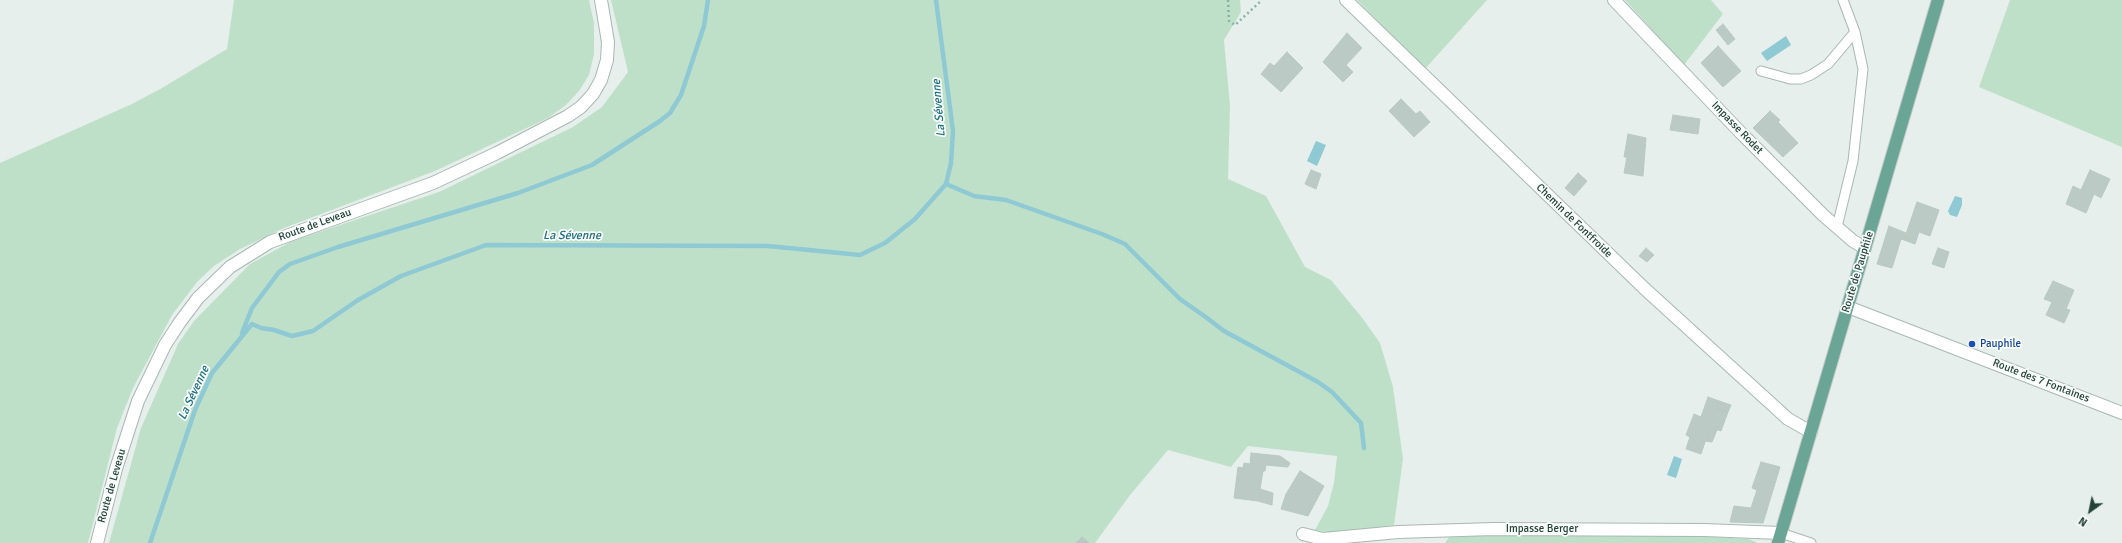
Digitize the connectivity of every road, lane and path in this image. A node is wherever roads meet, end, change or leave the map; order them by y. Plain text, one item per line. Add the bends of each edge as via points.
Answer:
1 (602, 0) edge
2 (1228, 0) edge
3 (1262, 0) edge
4 (1346, 0) edge
5 (1614, 0) edge
6 (1843, 0) edge
7 (1938, 0) edge
8 (1855, 32) junction
9 (1761, 71) dead end
10 (1837, 227) junction
11 (1865, 248) junction
12 (1848, 307) junction
13 (2122, 413) edge
14 (1811, 432) junction
15 (1303, 534) dead end
16 (1780, 538) edge
17 (97, 543) edge
18 (1811, 543) edge

1 - 17 street, Route de Leveau via 607,31 607,60 601,80 593,94 568,116 433,183 270,242 230,267 198,298 165,345 138,401 116,469
2 - 3 path via 1229,21 1234,24
4 - 14 street, Chemin de Fontfroide via 1651,295 1788,419
5 - 10 street, Impasse Rodet via 1741,133
6 - 8 lane
7 - 11 main road, Route de Pauphile
8 - 9 lane via 1828,64 1810,75 1790,79
8 - 10 lane via 1863,69 1859,119 1848,185
10 - 11 street, Impasse Rodet
11 - 12 main road, Route de Pauphile
12 - 13 street, Route des 7 Fontaines
12 - 14 main road, Route de Pauphile
14 - 16 main road, Route de Pauphile
15 - 16 street, Impasse Berger via 1323,539 1404,531 1704,530
16 - 18 lane

